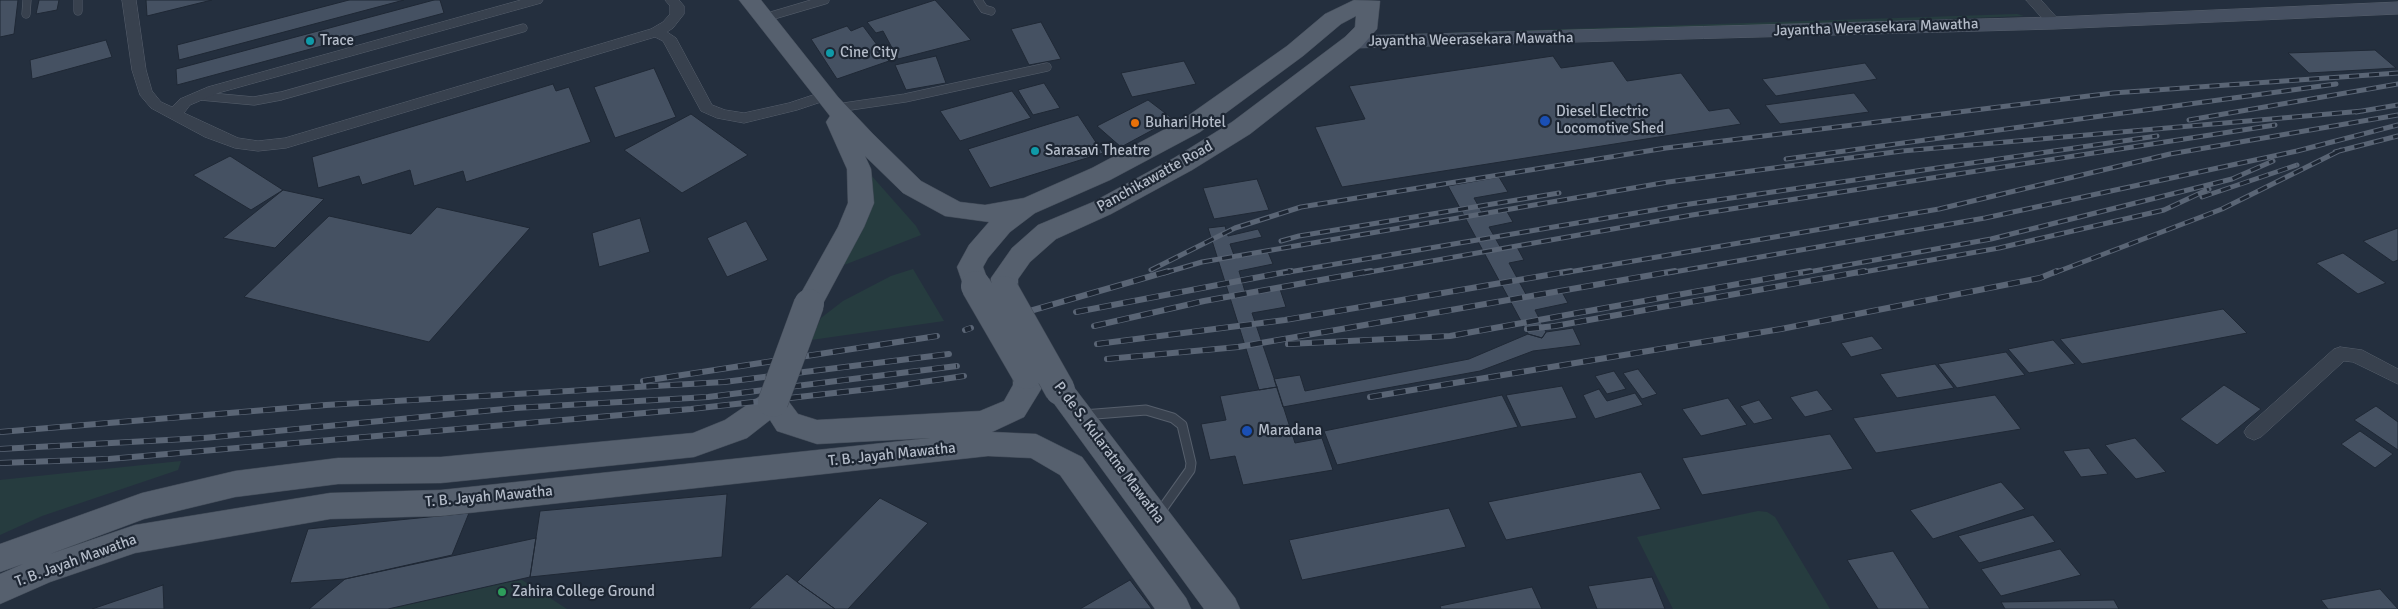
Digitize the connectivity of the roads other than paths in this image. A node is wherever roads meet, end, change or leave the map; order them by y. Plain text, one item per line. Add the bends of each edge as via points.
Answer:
1 (27, 0) edge
2 (78, 0) edge
3 (129, 0) edge
4 (536, 0) edge
5 (672, 0) edge
6 (750, 0) edge
7 (825, 0) edge
8 (978, 0) edge
9 (1369, 0) edge
10 (2297, 0) edge
11 (2398, 8) edge
12 (78, 11) dead end
13 (991, 11) dead end
14 (2044, 11) edge
15 (26, 14) dead end
16 (764, 18) junction
17 (523, 28) dead end
18 (663, 35) junction
19 (1359, 36) junction
20 (1047, 67) dead end
21 (197, 96) junction
22 (830, 102) junction
23 (174, 114) junction
24 (1029, 206) junction
25 (1004, 291) joint
26 (2398, 377) edge
27 (774, 402) junction
28 (1081, 416) junction
29 (2254, 432) dead end
30 (986, 434) junction
31 (234, 484) junction
32 (1157, 517) junction
33 (222, 524) junction
34 (0, 558) edge
35 (0, 589) edge
36 (1174, 609) edge
37 (1223, 609) edge

1 - 15 lane
2 - 12 lane
3 - 23 street via 145,92 156,105
4 - 21 street
5 - 18 street via 678,14
6 - 16 main road
7 - 16 lane
8 - 13 lane via 984,9
9 - 19 main road, Panchikawatte Road
9 - 24 main road, Panchikawatte Road via 1334,19 1191,126 1101,174
10 - 14 main road, Jayantha Weerasekara Mawatha
11 - 14 main road, Jayantha Weerasekara Mawatha
14 - 19 main road, Jayantha Weerasekara Mawatha
16 - 22 main road
17 - 21 lane via 281,96 254,101
18 - 22 street via 706,108 722,116 744,118
18 - 23 street via 286,143 258,146 235,143
19 - 25 main road, Panchikawatte Road via 1241,128 1102,208 1047,232 1021,255 1004,278
20 - 22 lane via 905,98
21 - 23 street via 185,102
22 - 24 main road, Panchikawatte Road via 912,187 954,210 985,214
22 - 27 main road, bridge via 858,169 861,203 809,304
24 - 30 main road, Panchikawatte Road, bridge via 1001,226 978,252 970,267 976,286 1027,374 1028,386 1014,409
25 - 28 main road, P. de S. Kularatne Mawatha, bridge via 1060,390
26 - 29 street via 2356,355 2340,354
27 - 30 main road via 788,423 817,432
27 - 31 main road, T. B. Jayah Mawatha via 736,429 694,445 441,470 338,471
28 - 32 main road, P. de S. Kularatne Mawatha
28 - 32 lane via 1146,410 1173,418 1182,425 1190,470
30 - 33 main road, T. B. Jayah Mawatha via 441,503 330,506
30 - 36 main road via 1036,446 1071,466
31 - 33 main road
31 - 34 main road, T. B. Jayah Mawatha via 142,506
32 - 37 main road, P. de S. Kularatne Mawatha
33 - 35 main road, T. B. Jayah Mawatha via 135,539 41,571

